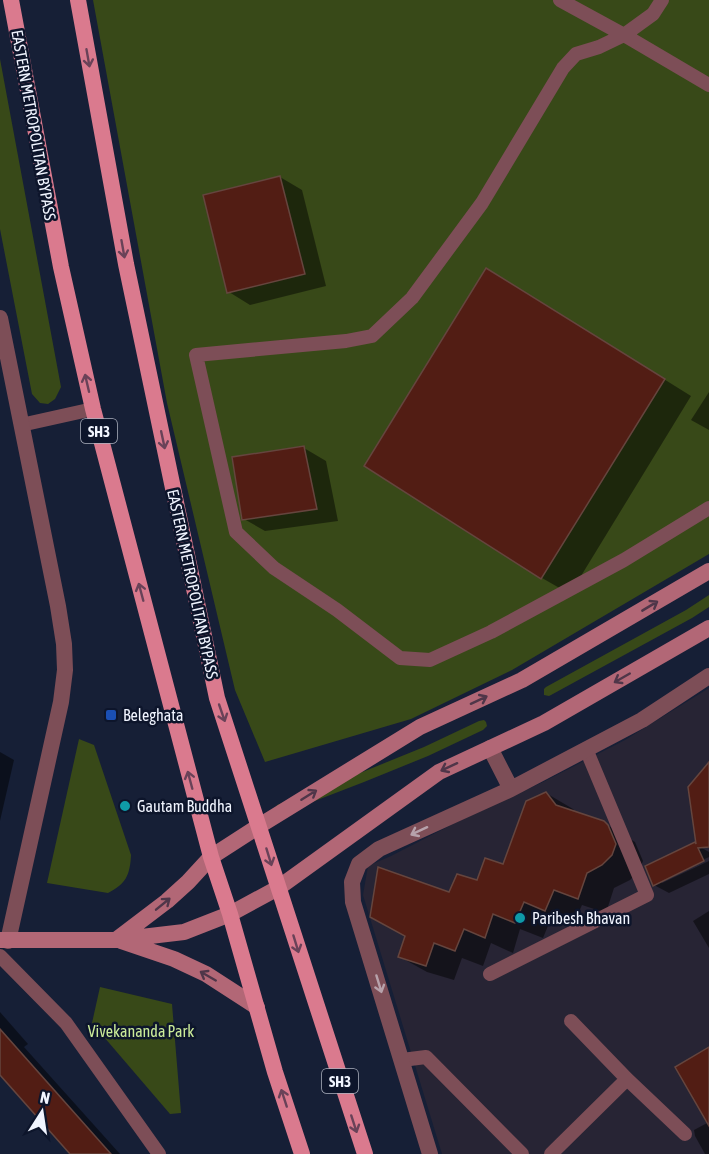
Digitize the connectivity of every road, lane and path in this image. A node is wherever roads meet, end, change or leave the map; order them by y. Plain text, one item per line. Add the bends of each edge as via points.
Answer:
1 (11, 0) edge
2 (78, 0) edge
3 (560, 0) edge
4 (662, 0) edge
5 (624, 35) junction
6 (709, 85) edge
7 (0, 318) edge
8 (93, 410) junction
9 (21, 425) junction
10 (709, 508) edge
11 (709, 571) edge
12 (709, 628) edge
13 (709, 676) edge
14 (489, 748) junction
15 (585, 749) junction
16 (511, 789) junction
17 (259, 826) junction
18 (211, 857) junction
19 (279, 888) junction
20 (230, 914) junction
21 (116, 940) junction
22 (3, 946) edge
23 (490, 974) dead end
24 (257, 1007) junction
25 (571, 1021) dead end
26 (402, 1060) junction
27 (627, 1079) junction
28 (685, 1134) dead end
29 (159, 1154) edge
30 (302, 1154) edge
31 (365, 1154) edge
32 (430, 1154) edge
33 (522, 1154) edge
34 (551, 1154) edge

8 -> 1 main road, EASTERN METROPOLITAN BYPASS / SH3 via 61,267
2 -> 17 main road, EASTERN METROPOLITAN BYPASS / SH3 via 126,264 217,698
3 - 5 lane
4 - 5 lane via 653,14
5 - 6 lane
5 - 10 lane via 576,54 563,68 482,203 412,298 372,336 196,355 236,532 274,568 400,658 430,660 491,632 624,560
7 - 9 street
8 - 9 lane
18 -> 8 main road, EASTERN METROPOLITAN BYPASS / SH3
9 - 22 street via 58,606 65,670 62,702
17 -> 11 main road via 420,727 522,680
12 -> 14 main road via 544,723
13 - 15 street via 642,720
14 - 16 street
14 -> 19 main road via 439,772
15 - 16 street
15 - 23 lane via 646,896
16 -> 26 street via 379,849 359,864 352,882 353,902
17 - 18 main road
17 -> 19 main road, EASTERN METROPOLITAN BYPASS / SH3
18 - 20 main road, EASTERN METROPOLITAN BYPASS / SH3
21 -> 18 main road via 167,901
19 - 20 main road
19 -> 31 main road, EASTERN METROPOLITAN BYPASS / SH3
20 - 21 main road via 184,932
20 - 24 main road, EASTERN METROPOLITAN BYPASS / SH3
21 - 22 main road
24 -> 21 main road via 206,974
22 - 29 lane via 66,1023
30 -> 24 main road, EASTERN METROPOLITAN BYPASS / SH3
25 - 27 lane
26 - 32 street
26 - 33 lane via 426,1057
27 - 28 lane
27 - 34 lane

